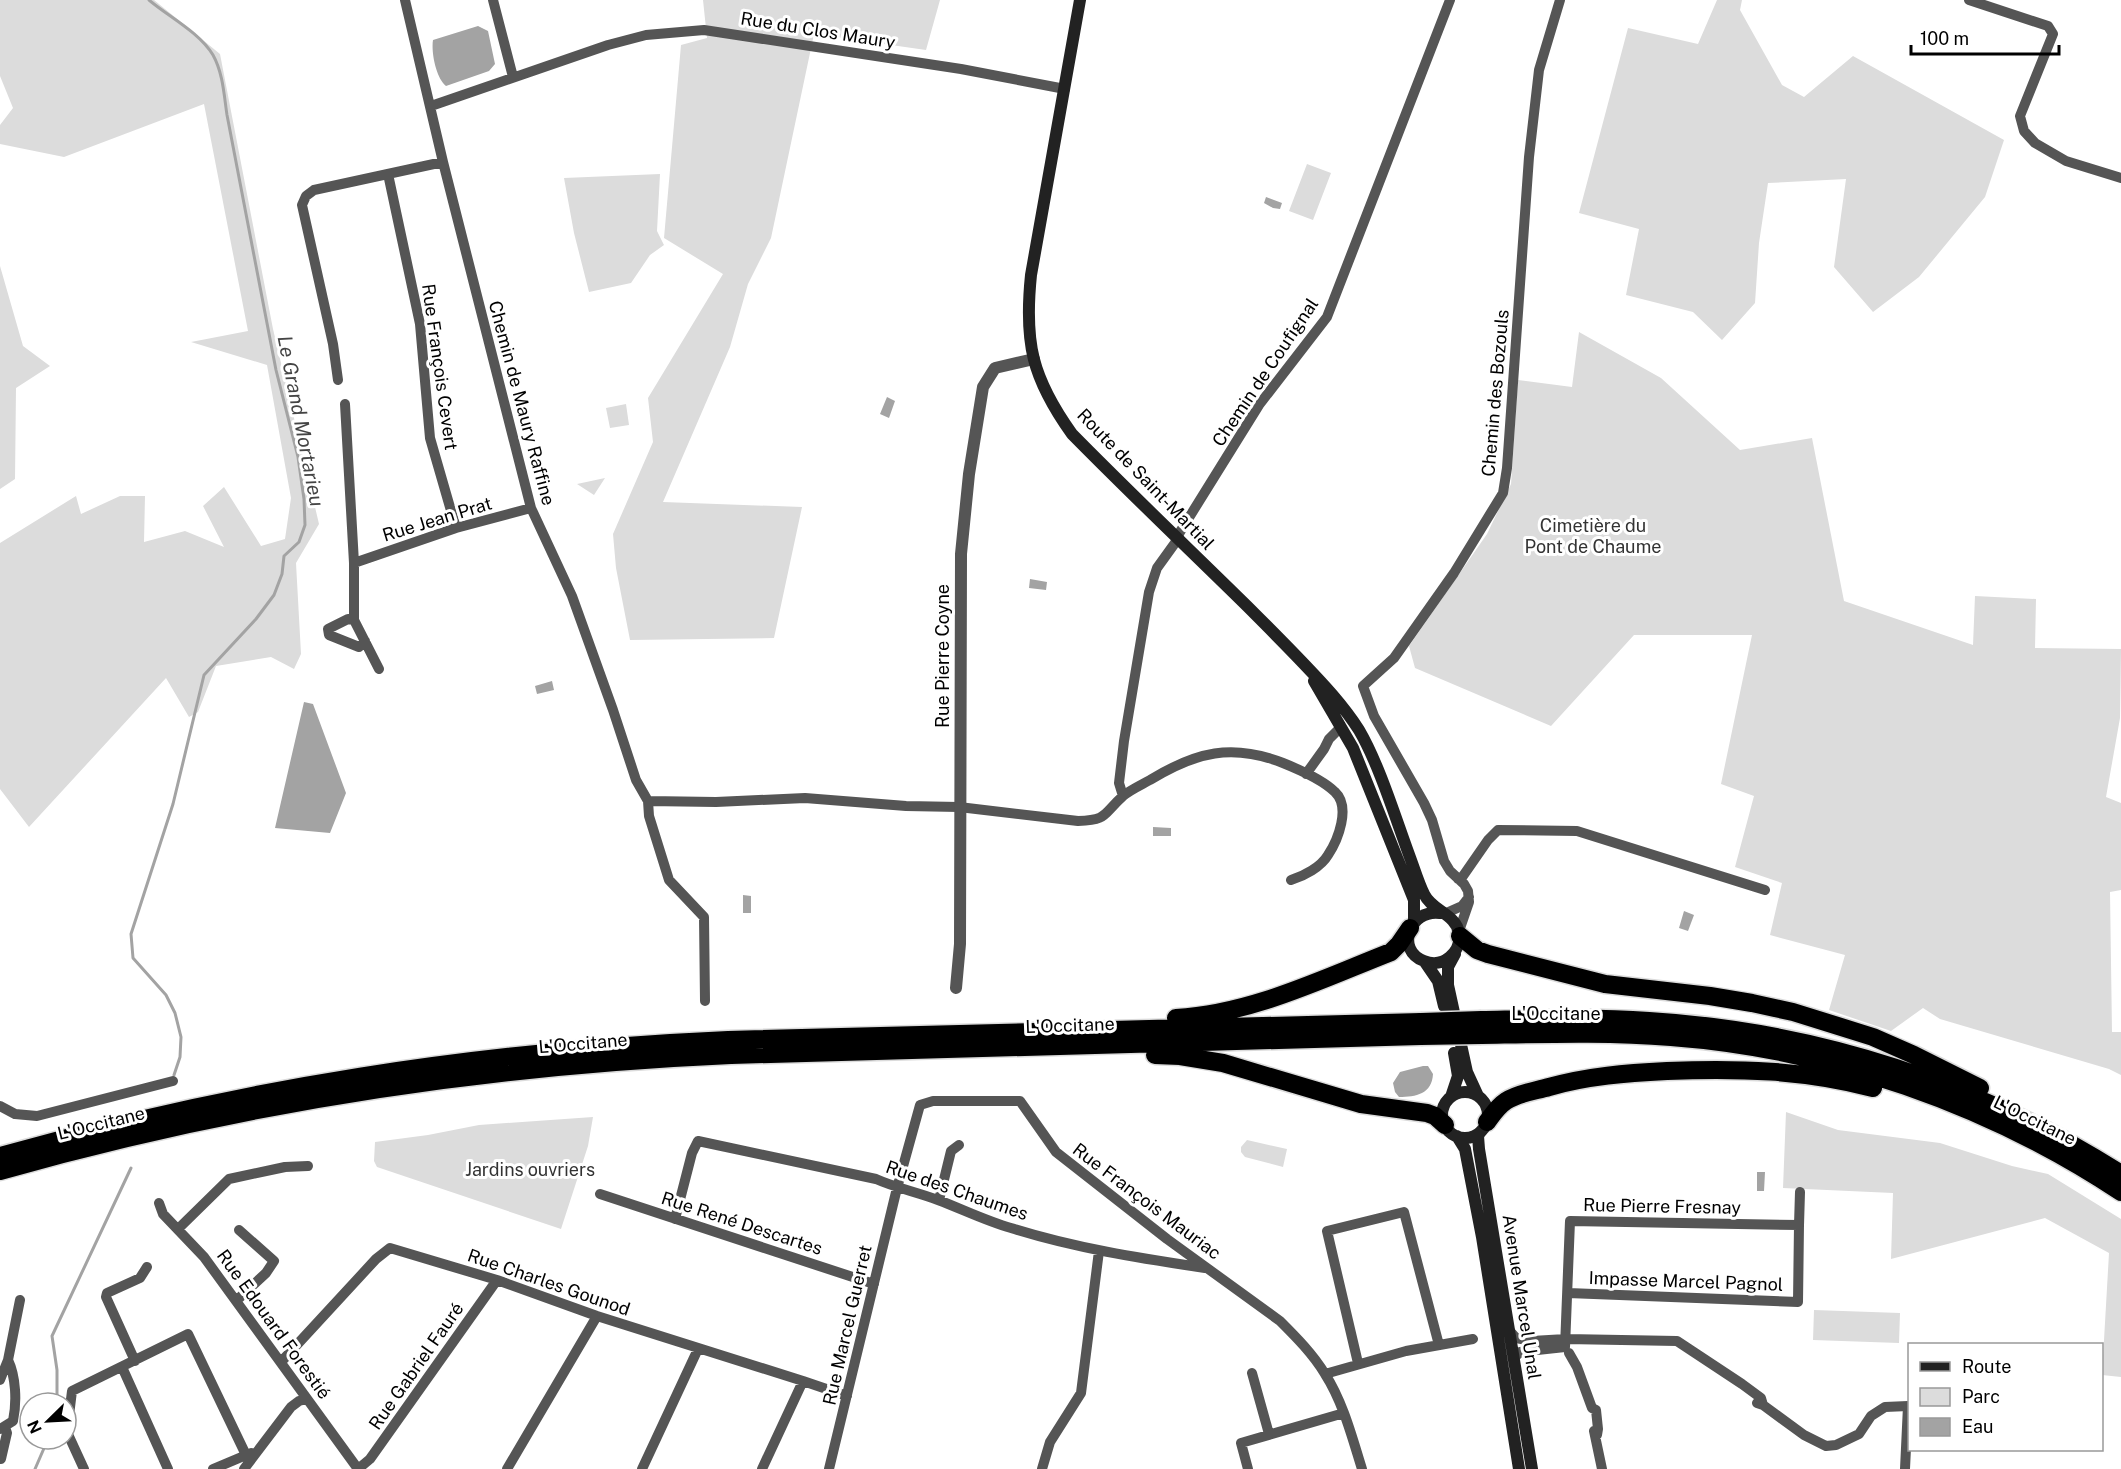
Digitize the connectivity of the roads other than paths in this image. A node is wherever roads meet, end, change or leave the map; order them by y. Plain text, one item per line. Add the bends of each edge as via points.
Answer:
1 (405, 0) edge
2 (493, 0) edge
3 (1080, 0) edge
4 (1450, 0) edge
5 (1560, 0) edge
6 (1969, 0) edge
7 (513, 77) junction
8 (1065, 89) junction
9 (431, 106) junction
10 (443, 162) junction
11 (388, 174) junction
12 (2121, 178) edge
13 (1034, 359) junction
14 (338, 380) dead end
15 (345, 404) dead end
16 (531, 508) junction
17 (456, 528) junction
18 (1177, 538) junction
19 (354, 563) junction
20 (354, 620) junction
21 (365, 641) junction
22 (1304, 665) junction
23 (379, 669) dead end
24 (1341, 727) junction
25 (1353, 748) junction
26 (1324, 749) junction
27 (1306, 774) junction
28 (1384, 789) junction
29 (1123, 796) junction
30 (648, 801) junction
31 (959, 807) junction
32 (1458, 879) junction
33 (1291, 880) dead end
34 (1765, 890) dead end
35 (1469, 897) junction
36 (1442, 913) junction
37 (1412, 925) junction
38 (1458, 940) junction
39 (1425, 962) junction
40 (956, 988) dead end
41 (705, 1001) dead end
42 (1481, 1027) junction
43 (1081, 1038) junction
44 (173, 1081) dead end
45 (1478, 1096) junction
46 (1451, 1097) junction
47 (0, 1106) edge
48 (1484, 1126) junction
49 (2011, 1129) junction
50 (1451, 1130) junction
51 (2055, 1135) junction
52 (959, 1145) dead end
53 (0, 1156) edge
54 (308, 1166) dead end
55 (0, 1171) edge
56 (2121, 1174) edge
57 (897, 1188) junction
58 (2121, 1191) edge
59 (1800, 1192) dead end
60 (600, 1194) dead end
61 (939, 1200) junction
62 (159, 1203) dead end
63 (675, 1219) junction
64 (1799, 1225) junction
65 (178, 1229) junction
66 (239, 1230) dead end
67 (1482, 1237) junction
68 (1099, 1251) junction
69 (147, 1267) dead end
70 (1206, 1268) junction
71 (497, 1280) junction
72 (874, 1284) junction
73 (1568, 1293) junction
74 (20, 1300) dead end
75 (236, 1301) junction
76 (597, 1316) junction
77 (1509, 1330) junction
78 (1473, 1339) dead end
79 (1439, 1345) junction
80 (1571, 1345) junction
81 (698, 1349) junction
82 (1515, 1353) junction
83 (8, 1360) junction
84 (135, 1361) junction
85 (281, 1362) junction
86 (1358, 1363) junction
87 (122, 1367) junction
88 (1252, 1373) dead end
89 (1326, 1374) junction
90 (0, 1380) edge
91 (803, 1381) junction
92 (847, 1396) junction
93 (306, 1399) junction
94 (1344, 1413) junction
95 (3, 1428) edge
96 (1269, 1434) junction
97 (261, 1446) junction
98 (246, 1455) junction
99 (1, 1459) edge
100 (84, 1469) edge
101 (168, 1469) edge
102 (213, 1469) edge
103 (244, 1469) edge
104 (358, 1469) edge
105 (507, 1469) edge
106 (642, 1469) edge
107 (762, 1469) edge
108 (829, 1469) edge
109 (1042, 1469) edge
110 (1248, 1469) edge
111 (1362, 1469) edge
112 (1519, 1469) edge
113 (1532, 1469) edge
114 (1602, 1469) edge
115 (1905, 1469) edge

1 - 9 street, Chemin de Maury Raffine
2 - 7 street
3 - 8 main road, Route de Saint-Martial
4 - 18 street, Chemin de Coufignal via 1327,317 1259,405
5 - 32 street, Chemin des Bozouls via 1539,70 1530,146 1503,493 1454,573 1400,648 1381,672 1363,686 1374,716 1430,815 1444,861
6 - 12 street via 2048,26 2052,31 2020,116 2024,131 2035,143 2067,161
7 - 8 street, Rue du Clos Maury via 646,35 704,30
7 - 9 street, Rue du Clos Maury
8 - 13 main road, Route de Saint-Martial via 1031,275 1028,331
9 - 10 street, Chemin de Maury Raffine
10 - 11 street
10 - 16 street, Chemin de Maury Raffine
11 - 14 street via 314,190 306,195 302,205
11 - 17 street, Rue François Cevert via 420,324 430,438
13 - 18 main road, Route de Saint-Martial via 1053,406 1072,434
13 - 31 street, Rue Pierre Coyne via 995,368 983,387 979,409 961,554
15 - 19 street
16 - 17 street, Rue Jean Prat
16 - 30 street, Chemin de Maury Raffine via 572,596 636,780
17 - 19 street, Rue Jean Prat
18 - 22 main road, Route de Saint-Martial
18 - 29 street, Chemin de Coufignal via 1157,568 1149,592 1124,741 1119,783
19 - 20 street
20 - 21 street
20 - 21 street via 328,629 329,635 359,647
21 - 23 street
22 - 24 main road, Route de Saint-Martial
22 - 28 main road, Route de Saint-Martial via 1330,691 1358,730
24 - 25 main road, Route de Saint-Martial
24 - 26 street
24 - 28 main road via 1353,732
25 - 26 street via 1340,742
25 - 37 main road, Route de Saint-Martial via 1414,900
26 - 27 street
27 - 29 street via 1283,763 1221,751 1171,766
27 - 33 street via 1336,793 1343,819 1328,857 1304,876
28 - 36 main road, Route de Saint-Martial via 1425,896
29 - 31 street via 1097,820
30 - 31 street via 805,798
30 - 41 street, Chemin de Maury Raffine via 669,880 704,917
31 - 40 street, Rue Pierre Coyne via 960,944
32 - 34 street via 1498,830 1577,831
32 - 35 street, Chemin des Bozouls
35 - 36 street via 1462,906
35 - 38 street
36 - 37 main road via 1426,913
36 - 38 main road via 1450,918
37 - 39 main road via 1409,944
37 - 43 highway via 1391,952 1260,1002 1184,1018 1131,1021
38 - 39 main road via 1442,962
38 - 45 main road via 1448,968 1448,985 1467,1072
38 - 51 highway via 1488,954 1605,984 1752,1003 1832,1023 1924,1059 2011,1104
39 - 46 main road via 1438,981 1457,1066
42 - 43 highway, L'Occitane, bridge
42 - 49 highway, L'Occitane via 1671,1037 1788,1054 1920,1091
42 - 51 highway, L'Occitane via 1591,1019 1650,1021 1762,1034 1866,1059 1928,1079 1986,1101
43 - 50 highway via 1122,1053 1223,1063 1361,1104 1426,1113
43 - 53 highway, L'Occitane via 716,1041 520,1054 303,1085 93,1130
43 - 55 highway, L'Occitane via 700,1056 533,1068 418,1082 193,1122
44 - 47 street via 37,1116 15,1114
45 - 46 main road via 1464,1092
45 - 48 main road via 1487,1107
46 - 50 main road via 1443,1110
48 - 49 highway via 1497,1108 1519,1095 1588,1078 1737,1069 1799,1073 1850,1082
48 - 50 main road via 1470,1137
48 - 77 main road, Avenue Marcel Unal via 1478,1136 1479,1149
49 - 58 highway, L'Occitane
50 - 67 main road, Avenue Marcel Unal via 1465,1149
51 - 56 highway, L'Occitane
52 - 61 street via 951,1151
54 - 65 street via 229,1179
57 - 61 street, Rue des Chaumes
57 - 63 street, Rue des Chaumes via 876,1179 698,1141
57 - 70 street, Rue François Mauriac via 920,1105 933,1101 1020,1101 1056,1152
57 - 72 street, Rue Marcel Guerret
59 - 64 street
60 - 63 street, Rue René Descartes
61 - 68 street, Rue des Chaumes via 1010,1228
62 - 65 street, Rue Edouard Forestié via 163,1214
63 - 72 street, Rue René Descartes
64 - 73 street, Rue Pierre Fresnay via 1570,1221
64 - 73 street, Impasse Marcel Pagnol via 1798,1302
65 - 75 street, Rue Edouard Forestié
66 - 75 street via 274,1262
67 - 82 street via 1502,1342
67 - 112 main road, Avenue Marcel Unal
68 - 70 street, Rue des Chaumes
68 - 109 street via 1081,1393 1050,1442
69 - 84 street via 140,1278 107,1293 106,1297
70 - 89 street, Rue François Mauriac via 1280,1321
71 - 76 street, Rue Charles Gounod
71 - 85 street, Rue Charles Gounod via 390,1248
71 - 104 street, Rue Gabriel Fauré via 370,1459
72 - 92 street, Rue Marcel Guerret
73 - 80 street, Rue Pierre Fresnay
74 - 83 street
75 - 85 street, Rue Edouard Forestié
76 - 81 street, Rue Charles Gounod
76 - 105 street
77 - 80 street via 1524,1340
77 - 82 main road, Avenue Marcel Unal
78 - 79 street
79 - 86 street
79 - 86 street via 1404,1212 1328,1231
80 - 82 street
80 - 114 street via 1592,1408
80 - 115 street via 1593,1339 1677,1341 1761,1398 1763,1405 1804,1435 1826,1446 1859,1434 1871,1416 1885,1407 1908,1406
81 - 91 street, Rue Charles Gounod
81 - 106 street
82 - 113 main road, Avenue Marcel Unal
83 - 90 street
83 - 95 street via 16,1409 13,1421
84 - 87 street
84 - 98 street via 188,1334
85 - 93 street, Rue Edouard Forestié
86 - 89 street
87 - 100 street via 72,1391 67,1432
87 - 101 street
88 - 96 street
89 - 94 street, Rue François Mauriac
91 - 92 street, Rue Charles Gounod
91 - 107 street
92 - 108 street, Rue Marcel Guerret
93 - 97 street via 291,1407
93 - 104 street, Rue Edouard Forestié
94 - 96 street
94 - 111 street, Rue François Mauriac
95 - 99 street via 7,1432
96 - 110 street via 1241,1443
97 - 98 street
97 - 103 street
98 - 102 street

